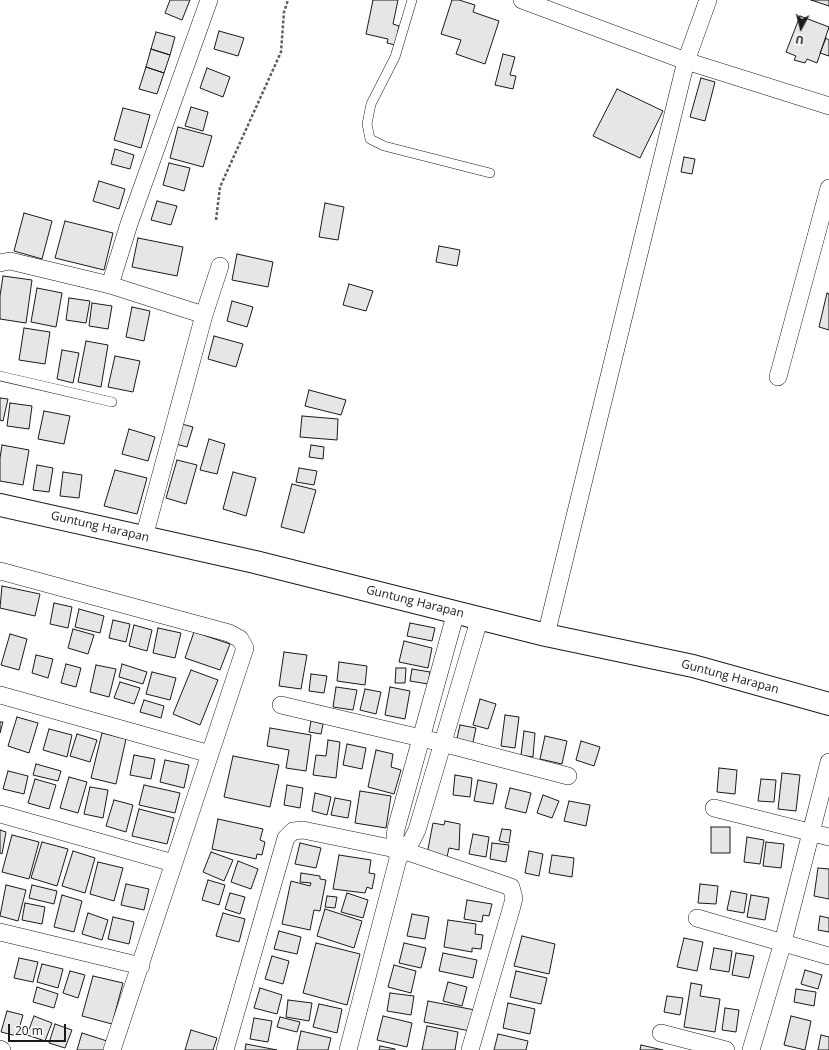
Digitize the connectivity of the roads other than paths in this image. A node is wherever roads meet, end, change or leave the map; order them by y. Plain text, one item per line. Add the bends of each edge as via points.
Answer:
1 (209, 0) edge
2 (412, 0) edge
3 (522, 0) edge
4 (708, 0) edge
5 (686, 61) junction
6 (829, 106) edge
7 (490, 174) dead end
8 (829, 188) edge
9 (0, 263) edge
10 (220, 266) dead end
11 (110, 285) junction
12 (204, 315) junction
13 (0, 376) edge
14 (778, 377) dead end
15 (112, 402) dead end
16 (0, 505) edge
17 (144, 537) junction
18 (0, 571) edge
19 (456, 612) junction
20 (480, 617) junction
21 (546, 635) junction
22 (0, 695) edge
23 (829, 704) edge
24 (281, 705) dead end
25 (420, 738) junction
26 (442, 743) junction
27 (210, 754) junction
28 (829, 762) edge
29 (568, 776) dead end
30 (714, 808) dead end
31 (0, 814) edge
32 (811, 833) junction
33 (829, 836) edge
34 (400, 853) junction
35 (173, 863) junction
36 (698, 918) dead end
37 (0, 932) edge
38 (782, 942) junction
39 (829, 956) edge
40 (141, 966) junction
41 (661, 1033) dead end
42 (112, 1050) edge
43 (225, 1050) edge
44 (348, 1050) edge
45 (470, 1050) edge
46 (726, 1050) edge
47 (751, 1050) edge

1 - 11 street via 129,224
2 - 7 lane via 395,56 371,104 367,124 370,140
3 - 5 street
4 - 5 street
5 - 6 street
5 - 21 street
8 - 14 street
9 - 11 street via 10,261
10 - 12 street
11 - 12 street
12 - 17 street
13 - 15 lane
16 - 17 street, Guntung Harapan
17 - 19 street, Guntung Harapan
18 - 27 street via 230,633 240,639 245,652
19 - 20 street, Guntung Harapan
19 - 25 street
20 - 21 street, Guntung Harapan
20 - 26 street
21 - 23 street, Guntung Harapan via 693,666
22 - 27 street
24 - 25 street
25 - 26 street
25 - 34 street via 396,830
26 - 29 street
26 - 34 street via 417,830
27 - 35 street
28 - 32 street
30 - 32 street
31 - 35 street
32 - 33 street
32 - 38 street
34 - 43 street via 303,830 289,833
34 - 44 street
34 - 45 street via 506,884 512,890 512,906
35 - 40 street
36 - 38 street
37 - 40 street
38 - 39 street
38 - 47 street
40 - 42 street
41 - 46 street

